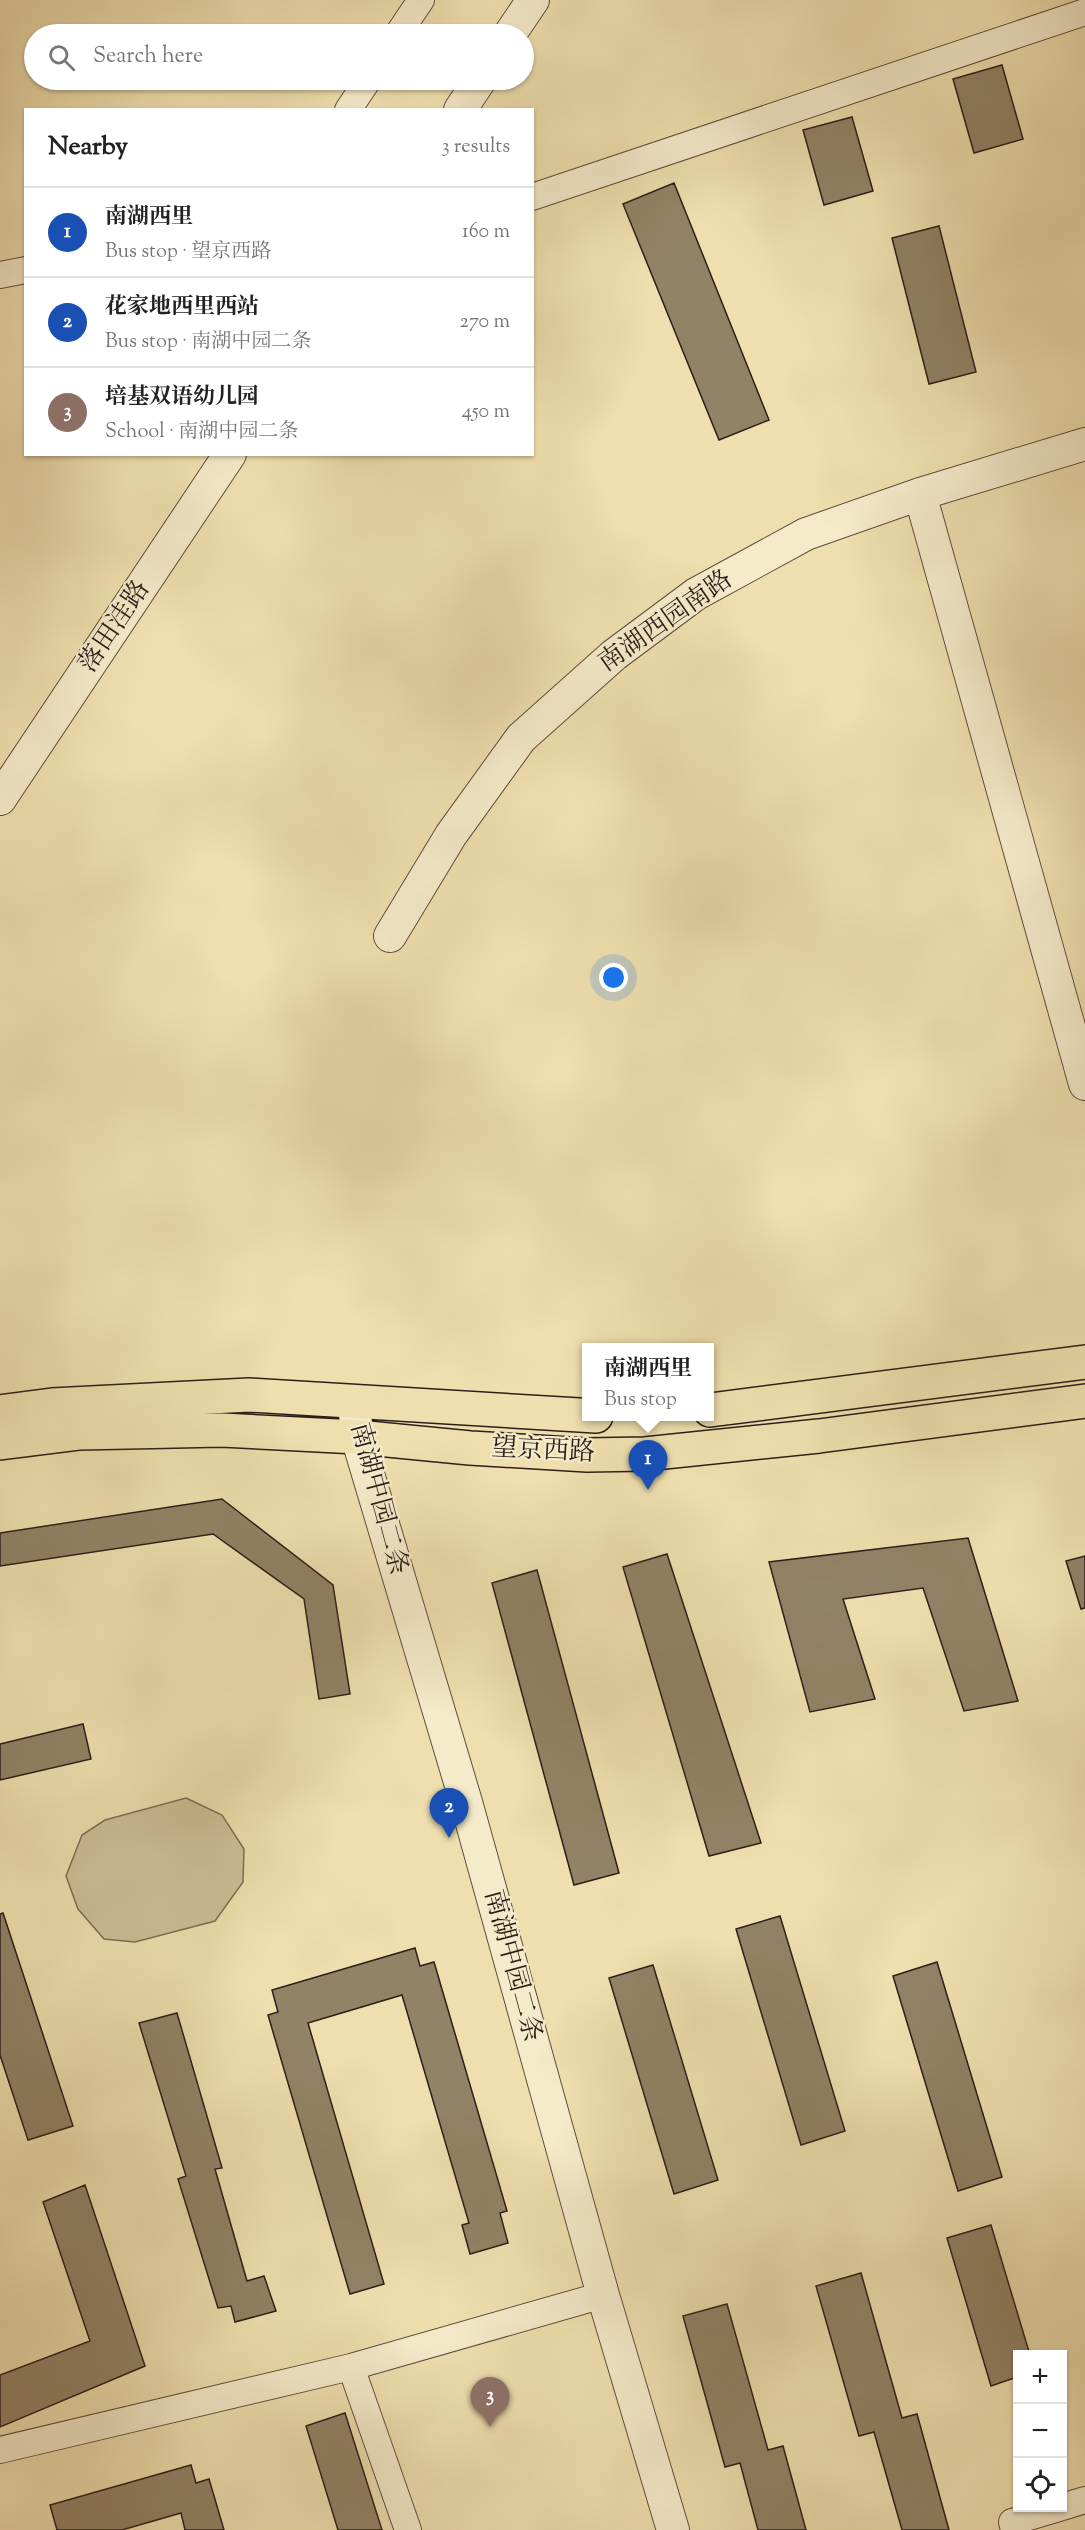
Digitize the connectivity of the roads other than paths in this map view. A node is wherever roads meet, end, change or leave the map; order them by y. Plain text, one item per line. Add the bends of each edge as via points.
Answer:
1 (421, 0) edge
2 (534, 0) edge
3 (1085, 12) edge
4 (405, 24) edge
5 (517, 24) edge
6 (361, 90) edge
7 (473, 90) edge
8 (349, 108) edge
9 (461, 108) edge
10 (534, 196) edge
11 (24, 270) edge
12 (0, 275) edge
13 (1085, 444) edge
14 (229, 456) edge
15 (920, 494) junction
16 (0, 799) edge
17 (390, 936) dead end
18 (1085, 1084) edge
19 (1085, 1362) edge
20 (1085, 1401) edge
21 (354, 1402) junction
22 (714, 1409) edge
23 (0, 1412) edge
24 (582, 1415) edge
25 (357, 1437) junction
26 (0, 1443) edge
27 (603, 2295) junction
28 (351, 2367) junction
29 (0, 2450) edge
30 (1085, 2500) edge
31 (1067, 2505) edge
32 (1045, 2512) edge
33 (408, 2530) edge
34 (673, 2530) edge
35 (1014, 2530) edge

1 - 4 street
2 - 5 street
3 - 10 street
6 - 8 street
7 - 9 street
11 - 12 street
13 - 15 street, 南湖西园南路
14 - 16 street, 落田洼路
15 - 17 street, 南湖西园南路 via 806,534 696,594 614,655 521,738 451,834
15 - 18 street
19 - 22 main road
20 - 25 main road, 望京西路 via 645,1454 587,1455
21 - 23 main road, 望京西路 via 249,1395 52,1405
21 - 24 main road, 望京西路
21 - 25 street, 南湖中园二条
25 - 26 main road, 望京西路 via 222,1430 92,1432
25 - 27 street, 南湖中园二条 via 466,1802
27 - 28 street
27 - 34 street, 南湖中园二条
28 - 29 street
28 - 33 street
30 - 31 street
32 - 35 street via 1012,2522

